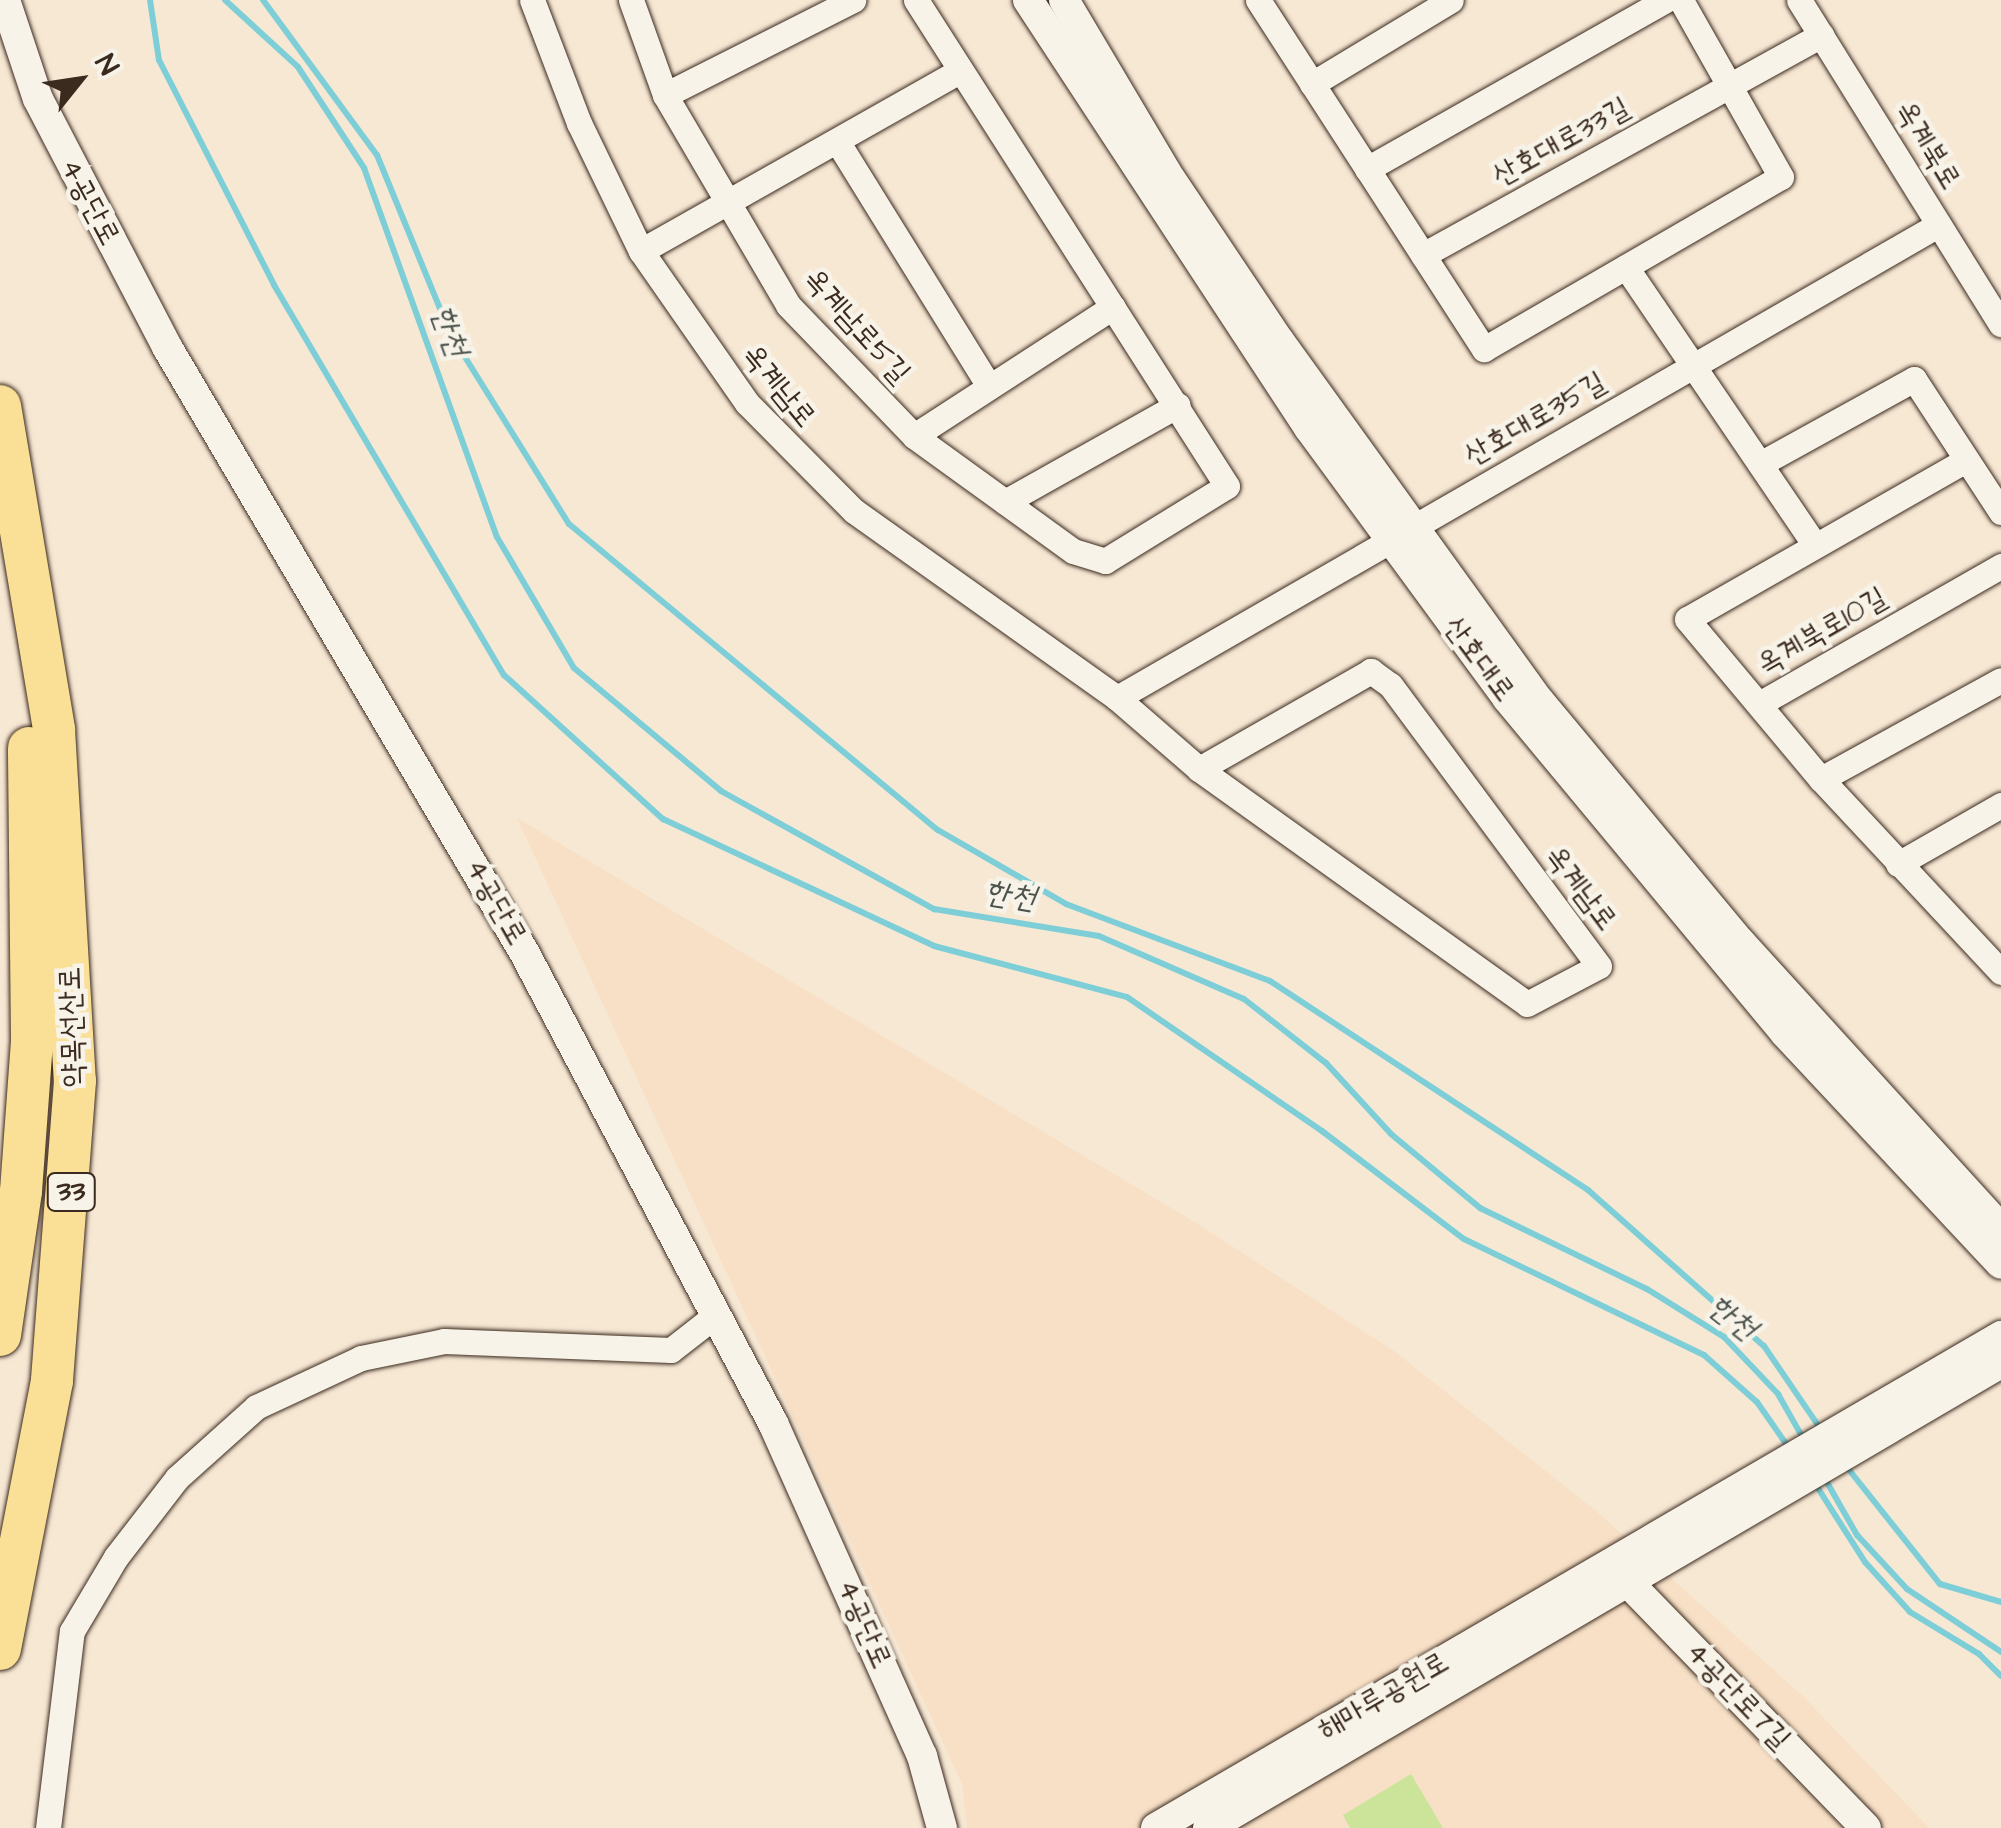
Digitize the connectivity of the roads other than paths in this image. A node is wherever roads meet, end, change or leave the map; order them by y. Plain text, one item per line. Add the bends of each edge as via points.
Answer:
1 (5, 0) edge
2 (532, 0) edge
3 (631, 0) edge
4 (853, 0) edge
5 (916, 0) edge
6 (1028, 0) edge
7 (1064, 0) edge
8 (1258, 0) edge
9 (1452, 0) edge
10 (1666, 0) edge
11 (1681, 0) edge
12 (1799, 0) edge
13 (1821, 34) junction
14 (958, 72) junction
15 (1312, 84) junction
16 (1729, 86) junction
17 (665, 94) junction
18 (836, 141) junction
19 (1367, 168) junction
20 (728, 202) junction
21 (1938, 225) junction
22 (642, 252) junction
23 (1424, 256) junction
24 (1626, 267) junction
25 (1113, 306) junction
26 (2001, 324) edge
27 (1692, 365) junction
28 (988, 386) junction
29 (1178, 405) junction
30 (0, 406) edge
31 (914, 436) junction
32 (1966, 460) junction
33 (1760, 464) junction
34 (1004, 502) junction
35 (2001, 512) edge
36 (0, 517) edge
37 (1399, 535) junction
38 (1814, 544) junction
39 (2001, 566) edge
40 (2001, 680) edge
41 (1116, 698) junction
42 (1760, 704) junction
43 (42, 739) junction
44 (1199, 769) junction
45 (1820, 779) junction
46 (2001, 805) edge
47 (1898, 864) junction
48 (1991, 946) edge
49 (2001, 972) edge
50 (2001, 1229) edge
51 (2001, 1264) edge
52 (716, 1315) junction
53 (0, 1336) edge
54 (2001, 1336) edge
55 (2001, 1363) edge
56 (1619, 1573) junction
57 (0, 1648) edge
58 (48, 1828) edge
59 (942, 1828) edge
60 (1156, 1828) edge
61 (1208, 1828) edge
62 (1866, 1828) edge

1 - 52 street, 4공단로 via 38,99 167,347 505,918
2 - 22 street, 옥계남로 via 579,123
3 - 17 street, 옥계남로5길
4 - 17 street
5 - 14 street, 옥계남로5길
6 - 37 street, 산호대로 via 1175,232
7 - 37 street, 산호대로
8 - 15 street
9 - 15 street
10 - 19 street
11 - 16 street
12 - 13 street, 옥계북로
13 - 16 street, 산호대로33길
13 - 21 street, 옥계북로
14 - 18 street
14 - 25 street, 옥계남로5길
15 - 19 street
16 - 23 street, 산호대로33길
16 - 24 street via 1781,177
17 - 20 street, 옥계남로5길
18 - 20 street
18 - 28 street
19 - 23 street
20 - 22 street
20 - 31 street, 옥계남로5길 via 788,305
21 - 26 street, 옥계북로
21 - 27 street, 산호대로35길
22 - 41 street, 옥계남로 via 716,362 794,456 854,511
23 - 24 street via 1484,349
24 - 27 street
25 - 28 street
25 - 29 street, 옥계남로5길
27 - 33 street
27 - 37 street, 산호대로35길
28 - 31 street
29 - 34 street
29 - 34 street, 옥계남로5길 via 1227,486 1105,561 1073,551
30 - 43 highway, 약목선산로 / 33
31 - 34 street, 옥계남로5길
32 - 33 street via 1914,379
32 - 35 street
32 - 38 street
33 - 38 street
36 - 43 highway, 약목선산로 / 33
37 - 41 street
37 - 50 street, 산호대로 via 1634,818
37 - 51 street, 산호대로 via 1507,698 1773,1018
38 - 42 street via 1687,619
39 - 42 street, 옥계북로10길
40 - 45 street
41 - 44 street, 옥계남로
42 - 45 street, 옥계북로10길
43 - 53 highway, 약목선산로 / 33 via 32,1040 21,1191
43 - 57 highway, 약목선산로 / 33 via 68,892 72,1180 52,1380
44 - 44 street, 옥계남로 via 1371,671 1390,685 1599,966 1527,1004
45 - 47 street, 옥계북로10길
46 - 47 street
47 - 48 street, 옥계북로10길
48 - 49 street, 옥계북로10길
52 - 58 street via 671,1350 444,1341 361,1358 256,1407 178,1478 116,1557 72,1632
52 - 59 street, 4공단로 via 773,1423 889,1681 922,1756
54 - 56 street
55 - 56 street
56 - 60 street, 해마루공원로
56 - 61 street, 해마루공원로
56 - 62 street, 4공단로7길

